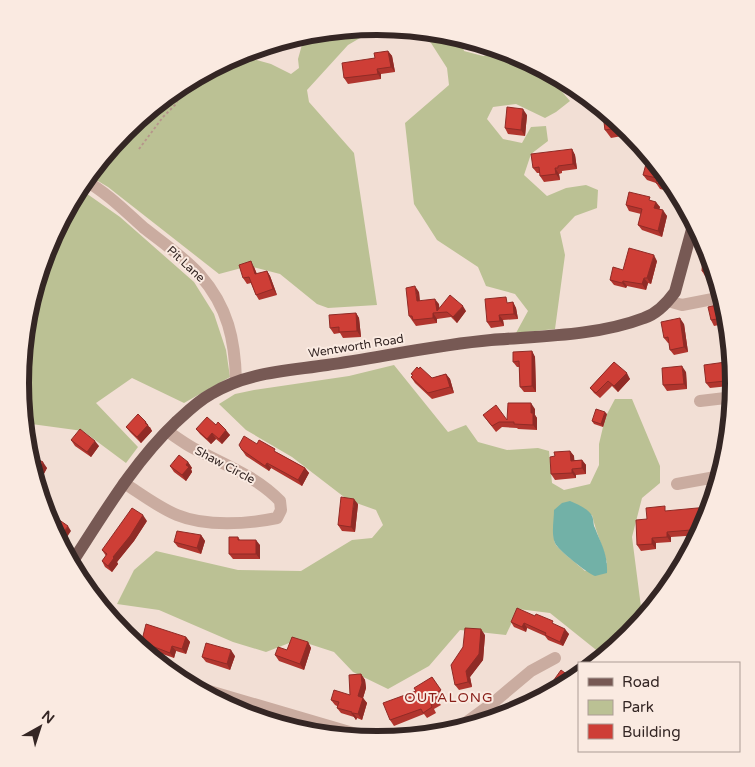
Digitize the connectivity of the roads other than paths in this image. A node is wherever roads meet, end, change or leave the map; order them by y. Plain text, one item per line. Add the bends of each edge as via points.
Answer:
1 (91, 185) edge
2 (691, 232) edge
3 (715, 298) edge
4 (668, 301) junction
5 (236, 382) junction
6 (726, 398) edge
7 (700, 401) dead end
8 (167, 431) junction
9 (713, 477) edge
10 (124, 483) junction
11 (677, 484) dead end
12 (75, 557) edge
13 (555, 658) dead end
14 (214, 692) edge
15 (470, 719) edge
16 (346, 731) edge

1 - 5 street, Pit Lane via 199,274 214,293 234,342
2 - 4 main road via 675,292
3 - 4 street via 682,305
4 - 5 main road, Wentworth Road via 645,318 604,328 440,346 278,371
5 - 8 main road, Wentworth Road via 201,400
6 - 7 street
8 - 10 main road, Wentworth Road
8 - 10 street, Shaw Circle via 262,485 280,501 281,510 277,518 236,523 191,519 167,510
9 - 11 street
10 - 12 main road, Wentworth Road
13 - 15 street via 531,670
14 - 16 street

